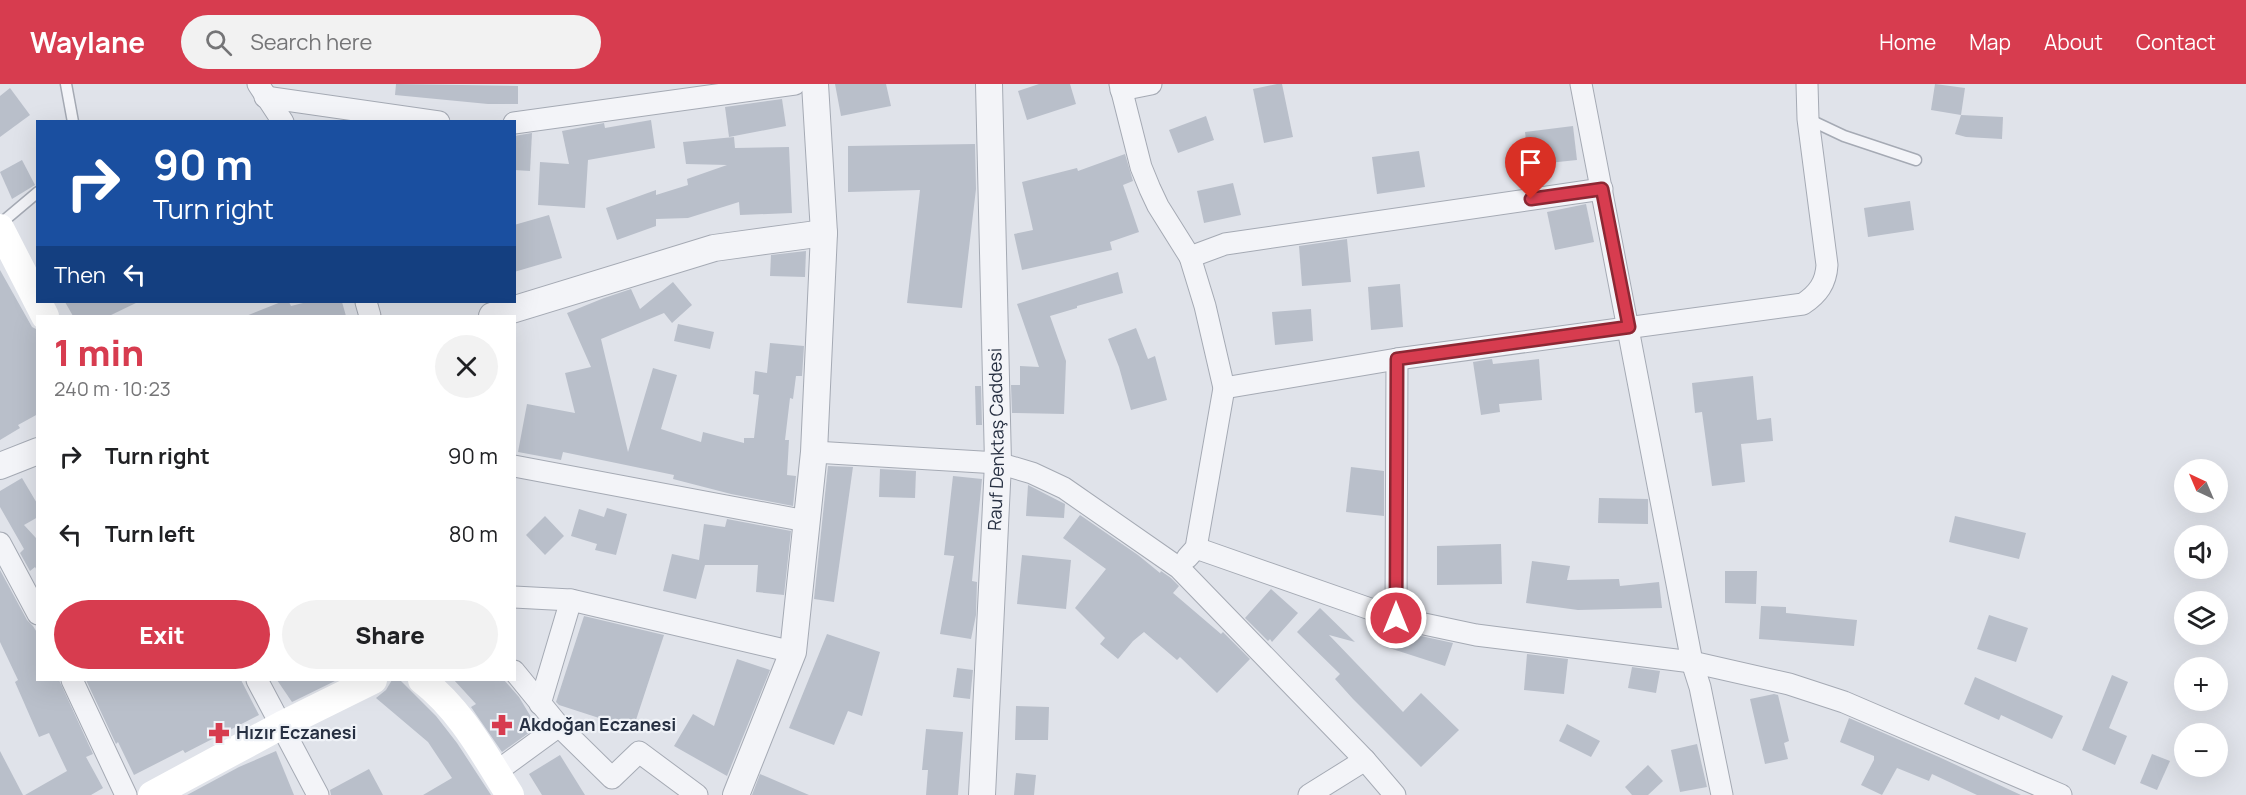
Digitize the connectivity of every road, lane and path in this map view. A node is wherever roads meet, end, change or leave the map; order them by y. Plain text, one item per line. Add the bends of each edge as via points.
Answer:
1 (66, 84) edge
2 (795, 84) edge
3 (815, 84) edge
4 (989, 84) edge
5 (1151, 84) edge
6 (1581, 84) edge
7 (1807, 84) edge
8 (1121, 87) edge
9 (262, 91) edge
10 (1808, 119) junction
11 (73, 120) edge
12 (282, 120) edge
13 (428, 120) edge
14 (516, 123) edge
15 (1916, 160) dead end
16 (1602, 189) junction
17 (36, 194) edge
18 (0, 226) edge
19 (824, 233) junction
20 (1190, 256) junction
21 (36, 298) edge
22 (495, 315) edge
23 (1629, 327) junction
24 (1397, 359) junction
25 (1224, 388) junction
26 (36, 452) edge
27 (814, 452) junction
28 (998, 463) junction
29 (0, 466) edge
30 (516, 466) edge
31 (806, 521) junction
32 (0, 543) edge
33 (1196, 548) junction
34 (1179, 567) junction
35 (516, 597) edge
36 (571, 600) junction
37 (36, 610) edge
38 (1396, 618) junction
39 (793, 652) junction
40 (1692, 662) junction
41 (516, 674) edge
42 (72, 681) edge
43 (258, 681) edge
44 (371, 681) edge
45 (423, 681) edge
46 (540, 704) junction
47 (282, 725) junction
48 (559, 726) junction
49 (1365, 759) junction
50 (503, 784) edge
51 (126, 795) edge
52 (153, 795) edge
53 (318, 795) edge
54 (697, 795) edge
55 (736, 795) edge
56 (982, 795) edge
57 (1309, 795) edge
58 (1395, 795) edge
59 (1722, 795) edge
60 (2061, 795) edge

1 - 11 lane
2 - 14 street
3 - 19 street
4 - 28 street, Rauf Denktaş Caddesi
5 - 8 street
6 - 16 street
7 - 10 street
8 - 20 street via 1141,167 1158,206
9 - 12 street
9 - 13 street
10 - 15 lane via 1844,136
10 - 23 street via 1827,265 1817,293 1803,304
16 - 20 street via 1225,244
16 - 23 street
17 - 18 lane
18 - 21 main road
19 - 22 street via 714,248
19 - 27 street
20 - 25 street
23 - 24 street
23 - 40 street
24 - 25 street
24 - 38 street
25 - 33 street
26 - 29 street
27 - 28 street
27 - 31 street
28 - 34 street via 1032,472 1064,488
28 - 56 street, Rauf Denktaş Caddesi
30 - 31 street
31 - 39 street
32 - 37 street
33 - 34 street
33 - 38 street
34 - 49 street
35 - 36 street
36 - 39 street
36 - 46 street
38 - 40 street via 1521,642
39 - 55 street
40 - 59 street
40 - 60 street via 1790,684 1844,702
41 - 46 street
42 - 51 street
43 - 47 street
44 - 47 main road
45 - 50 main road via 466,725
46 - 48 street
47 - 52 main road
47 - 53 street
48 - 50 street
48 - 54 street via 612,778 639,752
49 - 57 street
49 - 58 street

